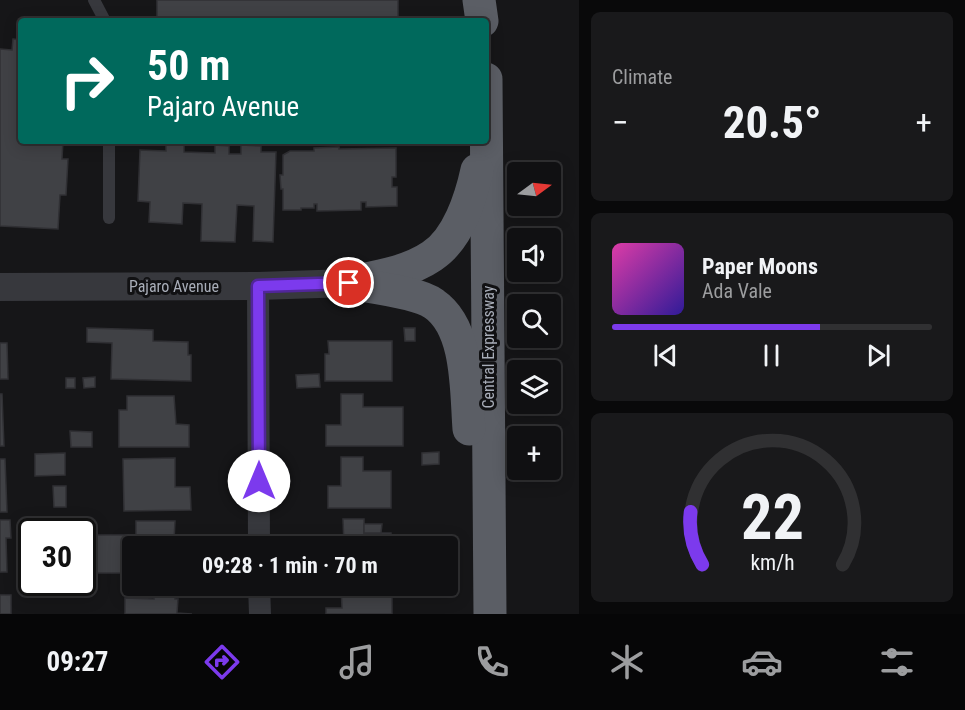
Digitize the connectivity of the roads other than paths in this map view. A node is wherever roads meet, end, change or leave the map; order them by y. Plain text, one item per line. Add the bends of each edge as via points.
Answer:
1 (94, 0) edge
2 (479, 0) edge
3 (485, 0) edge
4 (103, 18) edge
5 (483, 18) edge
6 (484, 18) edge
7 (109, 144) edge
8 (482, 144) edge
9 (485, 144) edge
10 (110, 218) dead end
11 (349, 283) junction
12 (258, 286) junction
13 (0, 287) edge
14 (259, 536) edge
15 (260, 596) edge
16 (260, 614) edge
17 (488, 614) edge

1 - 4 lane
2 - 5 highway
3 - 6 highway
7 - 10 lane
8 - 11 highway via 473,188 462,217 434,255 386,275
9 - 17 highway, Central Expressway
11 - 12 street, Pajaro Avenue
11 - 17 highway via 433,303 450,320 458,338
12 - 13 street, Pajaro Avenue
12 - 14 street
15 - 16 street

